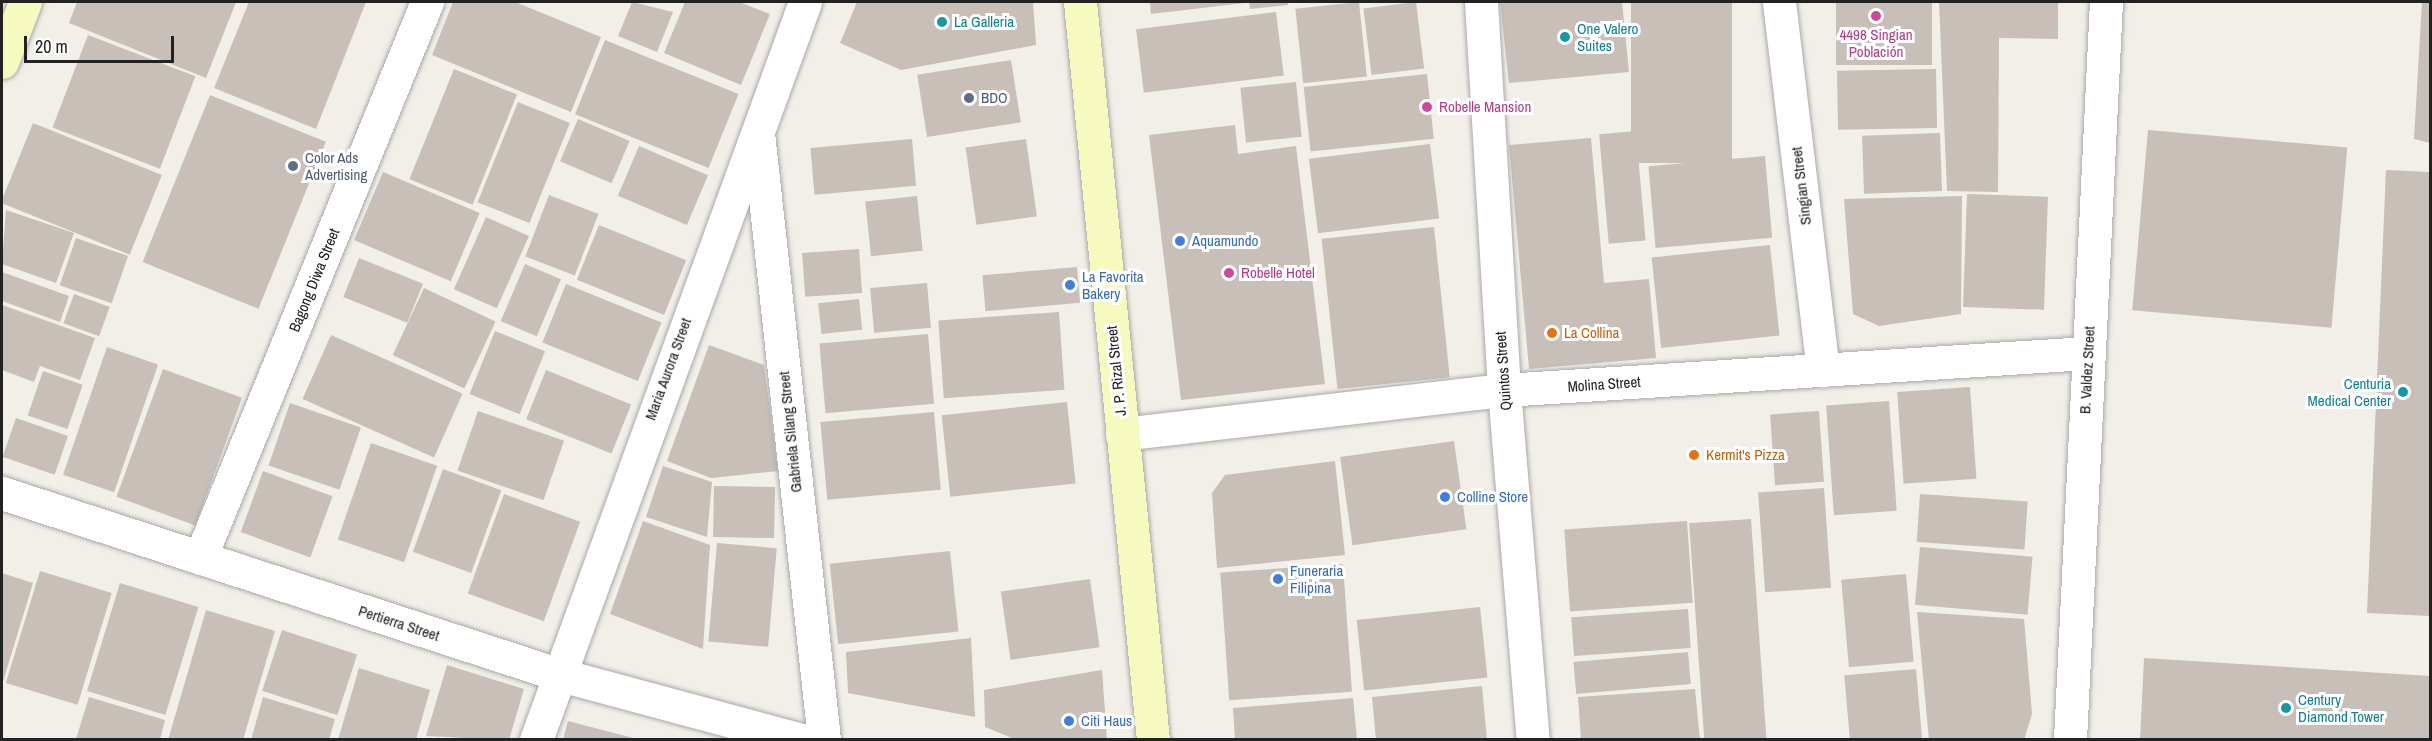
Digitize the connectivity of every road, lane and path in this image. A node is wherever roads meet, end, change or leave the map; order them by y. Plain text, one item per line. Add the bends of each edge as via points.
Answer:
1 (25, 2) edge
2 (427, 2) edge
3 (805, 2) edge
4 (1080, 2) edge
5 (1481, 2) edge
6 (1779, 2) edge
7 (2106, 2) edge
8 (2, 62) edge
9 (757, 125) junction
10 (2088, 353) junction
11 (1823, 370) junction
12 (1504, 390) junction
13 (1122, 434) junction
14 (2, 493) edge
15 (200, 558) junction
16 (557, 674) junction
17 (536, 740) edge
18 (801, 740) edge
19 (824, 740) edge
20 (1153, 740) edge
21 (1533, 740) edge
22 (2070, 740) edge

1 - 8 main road
2 - 15 street, Bagong Diwa Street
3 - 9 street, Maria Aurora Street
4 - 13 main road, J. P. Rizal Street
5 - 12 street, Quintos Street
6 - 11 street, Singian Street
7 - 10 street, B. Valdez Street
9 - 16 street, Maria Aurora Street
9 - 19 street, Gabriela Silang Street
10 - 11 street, Molina Street
10 - 22 street, B. Valdez Street
11 - 12 street, Molina Street
12 - 13 street, Molina Street
12 - 21 street, Quintos Street
13 - 20 main road, J. P. Rizal Street
14 - 15 street, Pertierra Street
15 - 16 street, Pertierra Street
16 - 17 street, Maria Aurora Street
16 - 18 street, Pertierra Street

